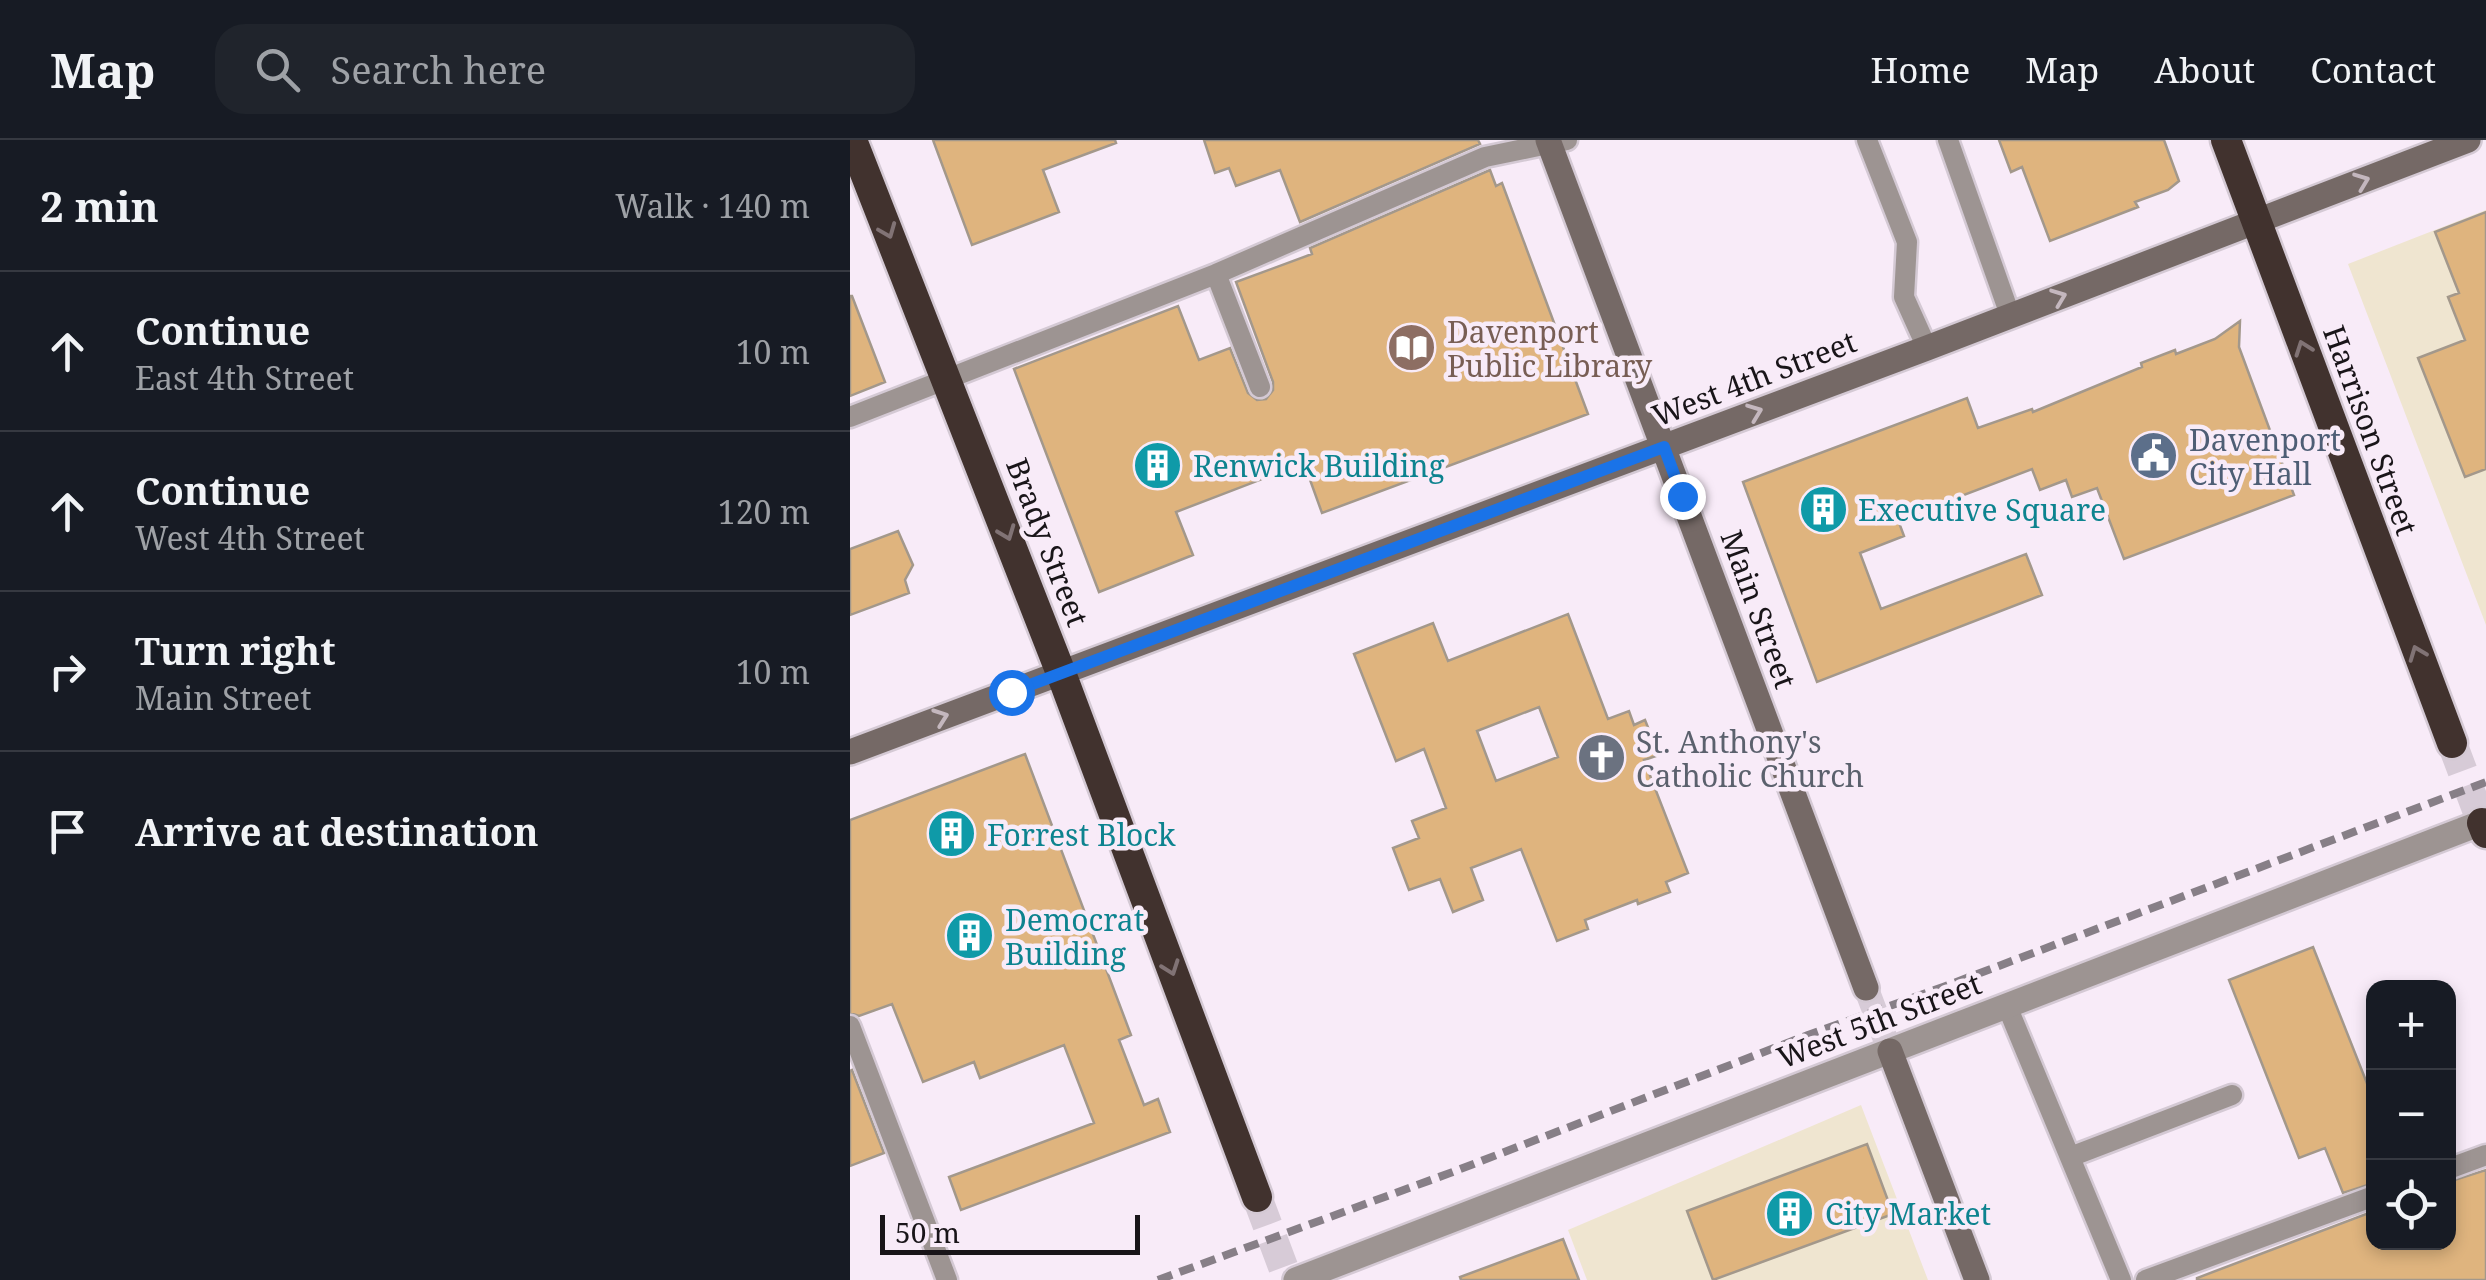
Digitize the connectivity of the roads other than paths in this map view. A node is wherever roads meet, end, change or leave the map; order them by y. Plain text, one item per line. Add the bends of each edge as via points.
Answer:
1 (852, 140) edge
2 (1867, 140) edge
3 (1948, 140) edge
4 (2226, 140) edge
5 (2468, 140) edge
6 (1555, 142) edge
7 (2256, 222) junction
8 (1216, 274) junction
9 (2010, 315) junction
10 (1927, 348) junction
11 (947, 378) junction
12 (1260, 387) dead end
13 (850, 417) edge
14 (1664, 447) junction
15 (1061, 673) junction
16 (2452, 744) tunnel mouth
17 (850, 752) edge
18 (2485, 826) edge
19 (1866, 988) tunnel mouth
20 (2007, 1006) junction
21 (850, 1026) edge
22 (1890, 1051) junction
23 (2232, 1095) dead end
24 (2486, 1155) edge
25 (2070, 1157) junction
26 (2456, 1166) edge
27 (1257, 1197) tunnel mouth
28 (2366, 1199) edge
29 (947, 1280) edge
30 (1296, 1280) edge
31 (1977, 1280) edge
32 (2121, 1280) edge
33 (2146, 1280) edge

1 -> 11 highway, Brady Street
2 - 10 lane via 1907,242 1904,297
3 - 9 lane
4 - 7 highway, Harrison Street
7 -> 5 main road, West 4th Street
6 - 8 lane via 1485,157
6 - 14 main road, Main Street
9 -> 7 main road, West 4th Street
16 -> 7 highway, Harrison Street
8 - 11 lane
8 - 12 lane
9 - 10 main road, West 4th Street
14 -> 10 main road, West 4th Street
11 - 13 lane
11 -> 15 highway, Brady Street
14 - 15 main road, West 4th Street
14 - 19 main road, Main Street
17 -> 15 main road, West 4th Street
15 -> 27 highway, Brady Street
18 - 20 street, West 5th Street
20 - 22 street, West 5th Street
20 - 25 lane
21 - 29 lane
22 - 30 street, West 5th Street
22 - 31 main road
23 - 25 lane
24 - 26 lane
25 - 32 lane
28 - 33 lane

